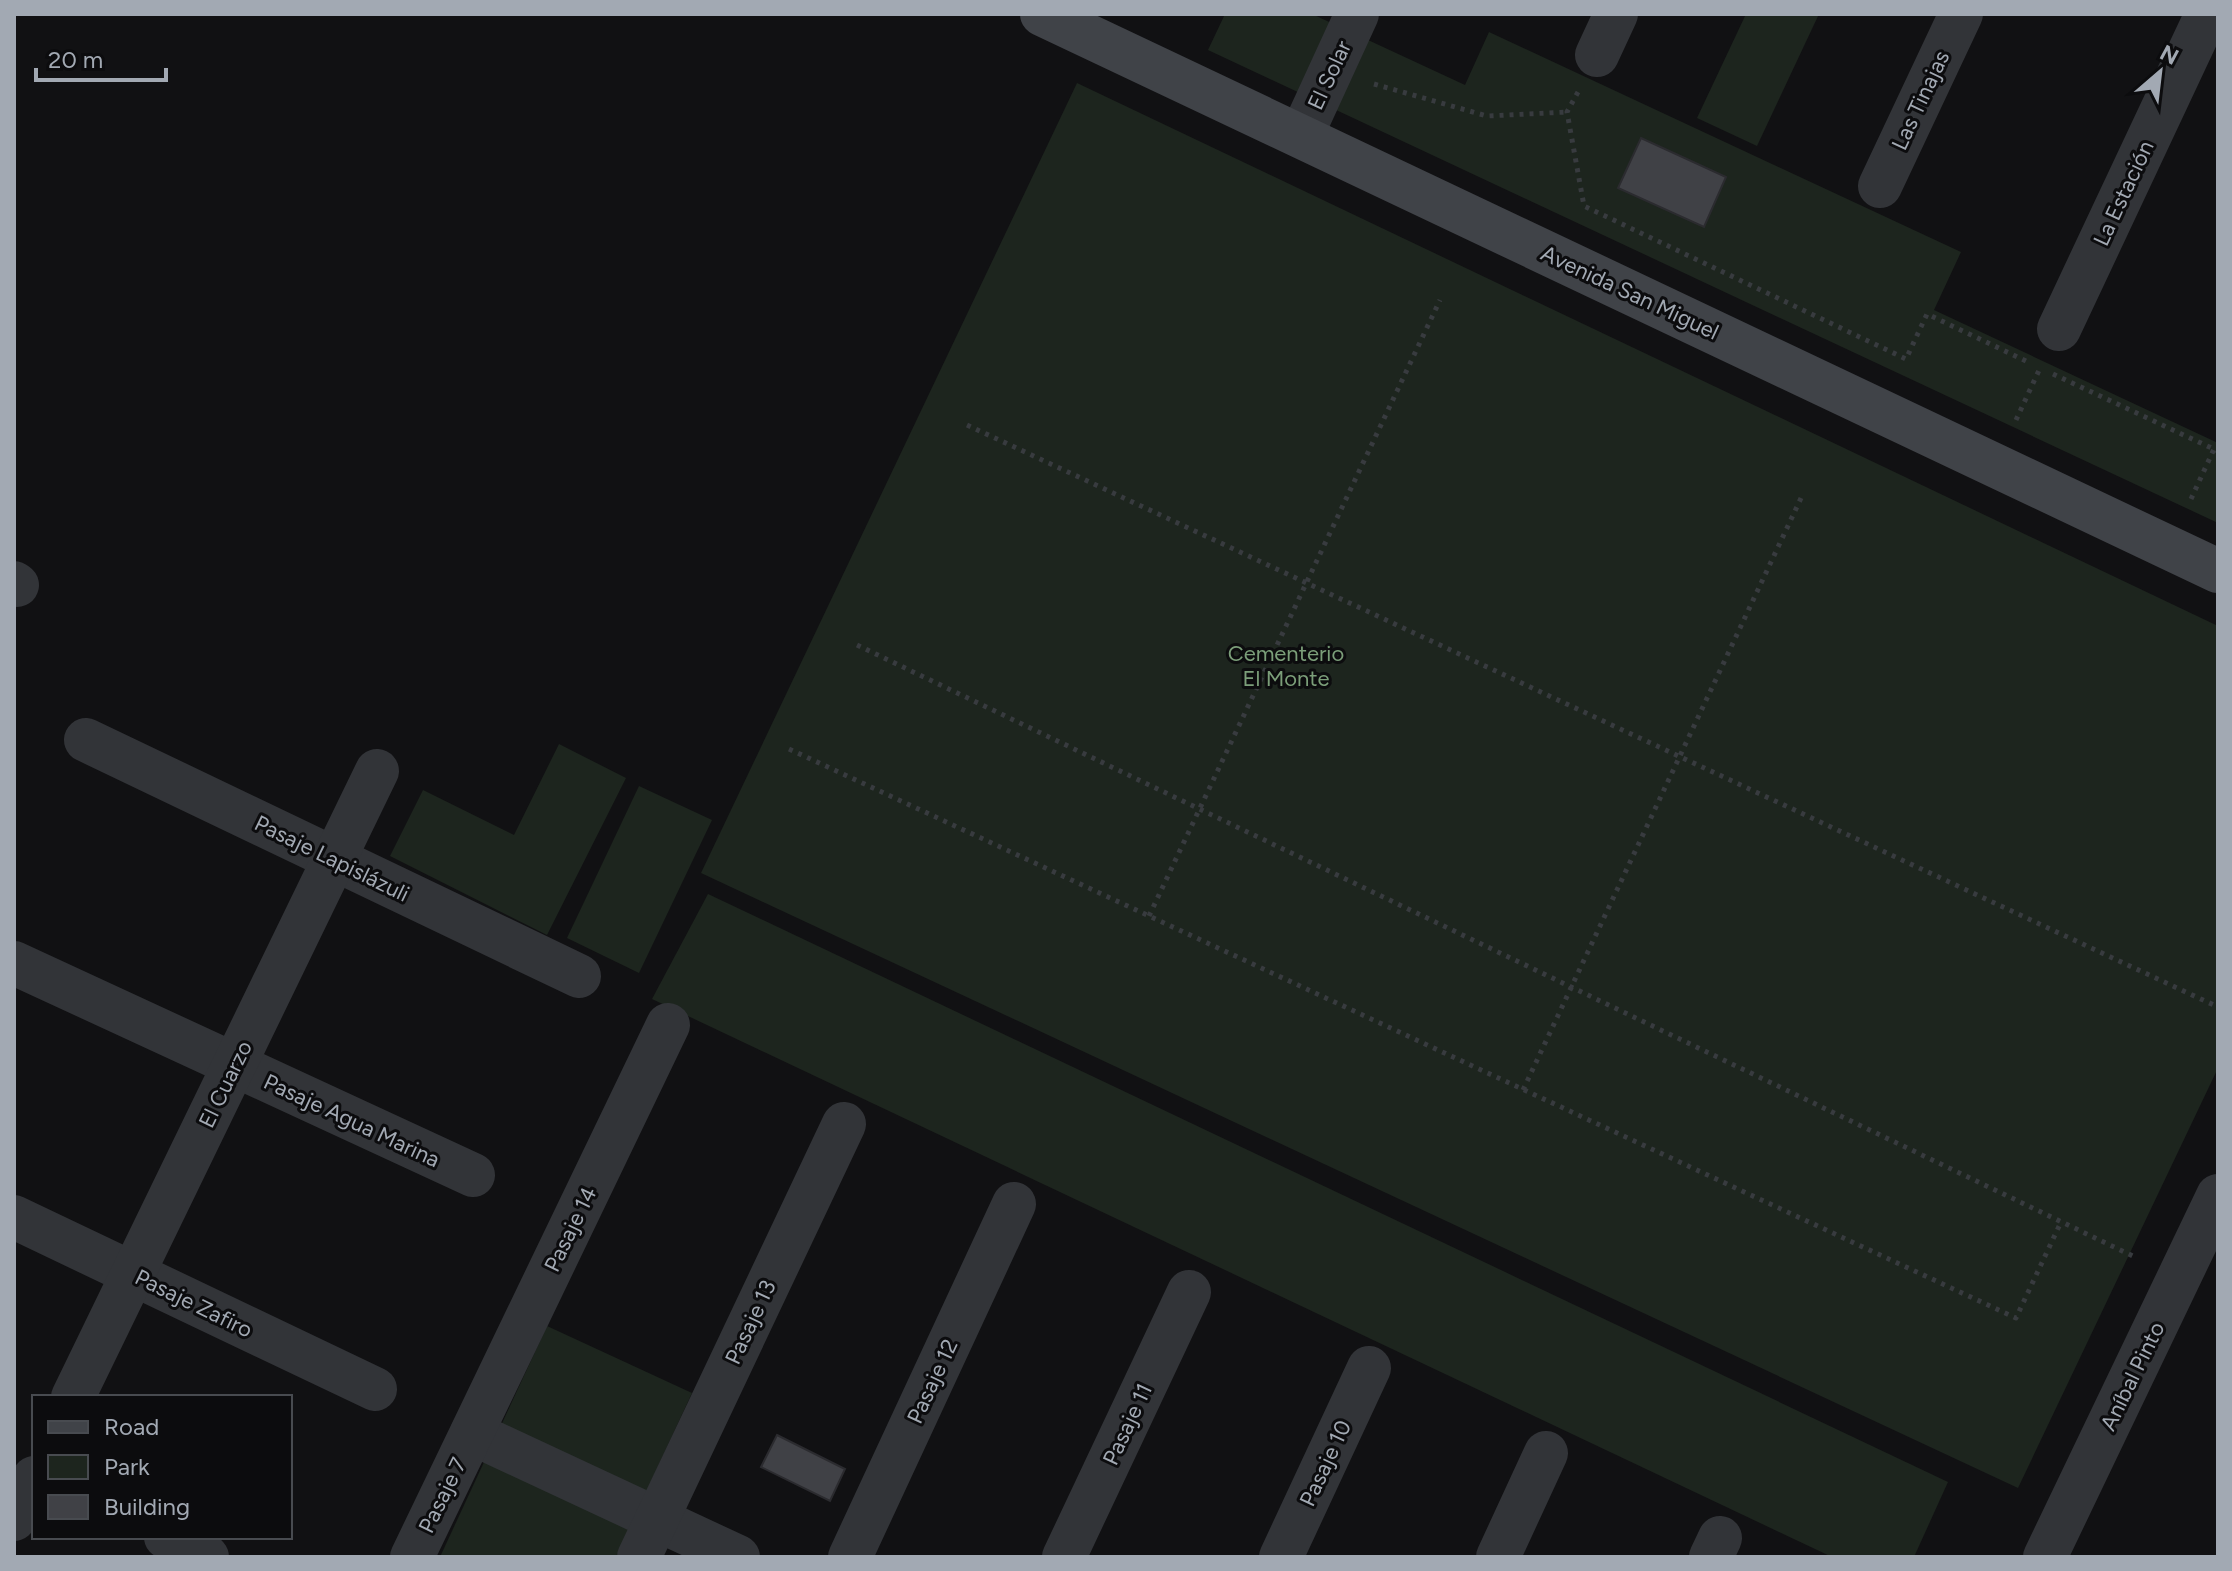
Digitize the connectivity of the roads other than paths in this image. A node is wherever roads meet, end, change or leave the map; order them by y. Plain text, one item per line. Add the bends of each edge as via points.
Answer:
1 (1042, 14) edge
2 (1357, 14) edge
3 (1616, 14) edge
4 (1961, 14) edge
5 (2207, 14) edge
6 (1597, 55) dead end
7 (1301, 136) junction
8 (1880, 186) dead end
9 (2059, 329) road end
10 (2218, 571) edge
11 (86, 740) dead end
12 (377, 771) dead end
13 (334, 859) junction
14 (14, 963) edge
15 (579, 976) dead end
16 (668, 1025) dead end
17 (234, 1065) junction
18 (844, 1124) dead end
19 (473, 1175) dead end
20 (2218, 1196) edge
21 (1014, 1204) dead end
22 (14, 1217) edge
23 (133, 1273) junction
24 (1189, 1292) dead end
25 (1369, 1368) dead end
26 (375, 1389) dead end
27 (74, 1395) edge
28 (472, 1433) junction
29 (1546, 1453) dead end
30 (14, 1463) edge
31 (32, 1474) edge
32 (32, 1479) edge
33 (14, 1519) edge
34 (648, 1538) edge
35 (170, 1539) edge
36 (207, 1557) edge
37 (412, 1557) edge
38 (738, 1557) edge
39 (850, 1557) edge
40 (1064, 1557) edge
41 (1281, 1557) edge
42 (1498, 1557) edge
43 (2045, 1557) edge

1 - 7 street, Avenida San Miguel
2 - 7 street, El Solar
3 - 6 street
4 - 8 street, Las Tinajas
5 - 9 street, La Estación
7 - 10 street, Avenida San Miguel
11 - 13 street, Pasaje Lapislázuli
12 - 13 street, El Cuarzo
13 - 15 street, Pasaje Lapislázuli
13 - 17 street, El Cuarzo
14 - 17 street, Pasaje Agua Marina
16 - 28 street, Pasaje 14
17 - 19 street, Pasaje Agua Marina
17 - 23 street, El Cuarzo
18 - 34 street, Pasaje 13
20 - 43 street, Aníbal Pinto
21 - 39 street, Pasaje 12
22 - 23 street, Pasaje Zafiro
23 - 26 street, Pasaje Zafiro
23 - 27 street, El Cuarzo
24 - 40 street, Pasaje 11
25 - 41 street, Pasaje 10
28 - 34 street
28 - 37 street, Pasaje 7
29 - 42 street
30 - 31 street
32 - 33 street
34 - 38 street
35 - 36 street

